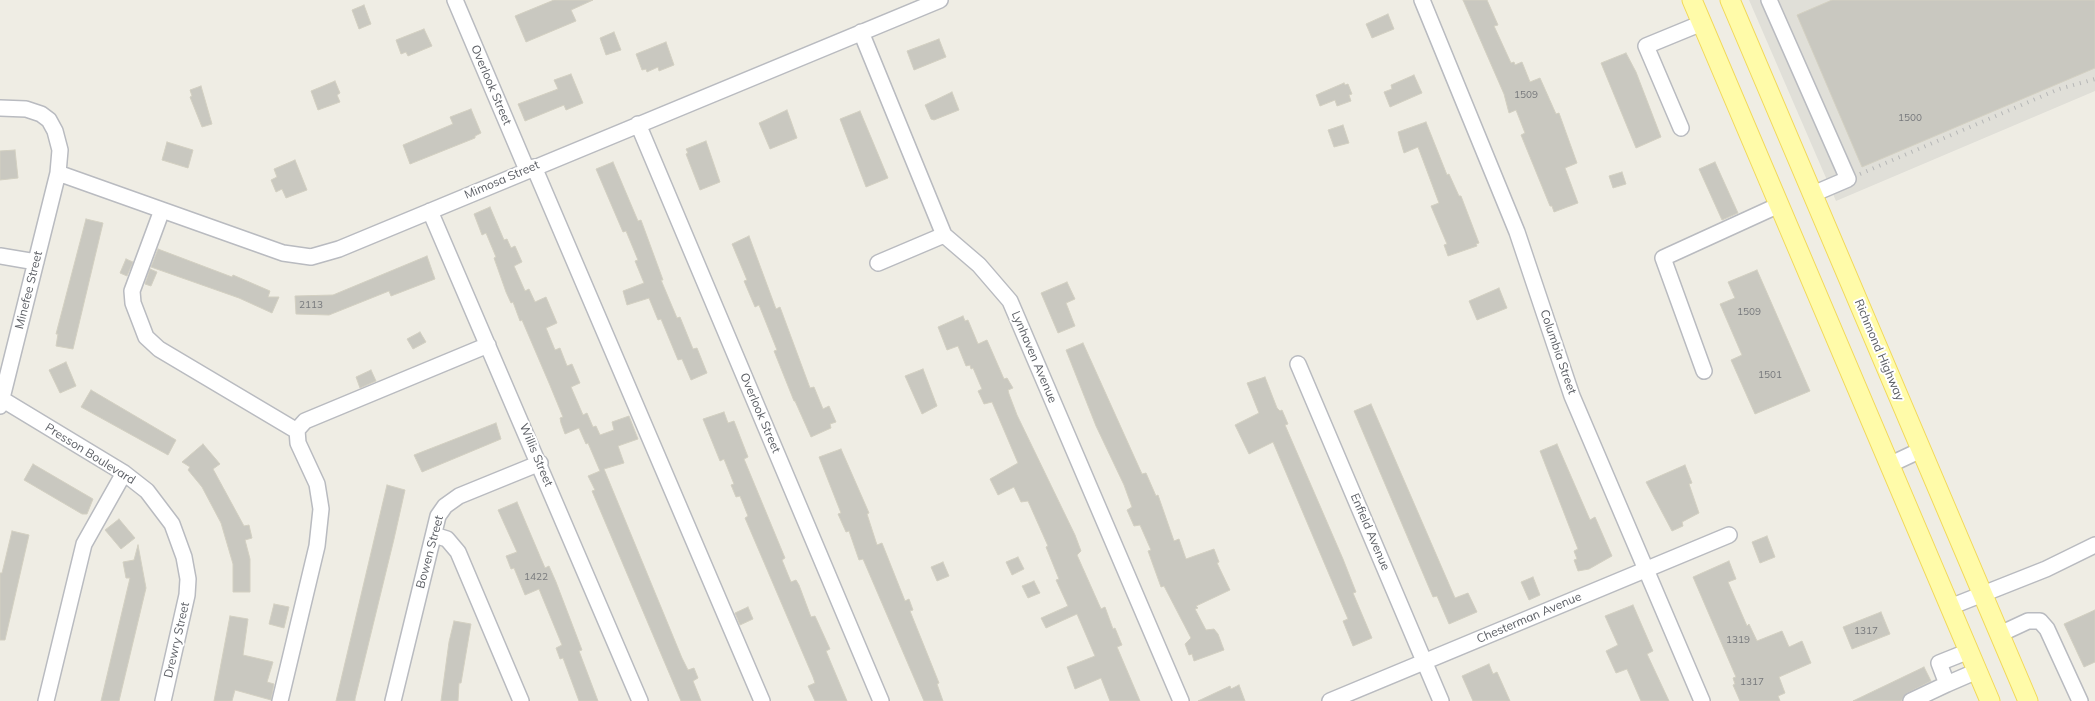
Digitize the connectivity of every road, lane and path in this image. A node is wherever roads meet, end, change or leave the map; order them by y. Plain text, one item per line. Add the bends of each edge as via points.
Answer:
1 (455, 0) edge
2 (940, 0) edge
3 (1422, 0) edge
4 (1693, 0) edge
5 (1730, 0) edge
6 (1769, 0) edge
7 (1702, 23) junction
8 (861, 32) junction
9 (0, 108) edge
10 (638, 124) junction
11 (1681, 128) dead end
12 (531, 168) junction
13 (58, 173) junction
14 (1813, 194) junction
15 (1779, 205) junction
16 (162, 210) junction
17 (430, 211) junction
18 (944, 235) junction
19 (0, 256) edge
20 (36, 262) junction
21 (878, 263) dead end
22 (488, 345) junction
23 (1298, 364) dead end
24 (1704, 371) dead end
25 (1, 401) edge
26 (297, 432) junction
27 (1921, 450) junction
28 (540, 463) junction
29 (1889, 465) junction
30 (124, 474) junction
31 (1729, 534) dead end
32 (434, 535) junction
33 (2095, 545) edge
34 (1646, 569) junction
35 (188, 579) joint
36 (1982, 593) junction
37 (1950, 607) junction
38 (2000, 634) junction
39 (1969, 651) junction
40 (1424, 662) junction
41 (1978, 671) junction
42 (1947, 684) junction
43 (46, 701) edge
44 (163, 701) edge
45 (280, 701) edge
46 (393, 701) edge
47 (521, 701) edge
48 (640, 701) edge
49 (762, 701) edge
50 (881, 701) edge
51 (1181, 701) edge
52 (1330, 701) edge
53 (1441, 701) edge
54 (1702, 701) edge
55 (1911, 701) edge
56 (1990, 701) edge
57 (2028, 701) edge
58 (2080, 701) edge

1 - 12 street, Overlook Street
2 - 8 street, Mimosa Street
3 - 34 street, Columbia Street via 1517,232 1572,396
4 - 7 main road
5 - 14 main road, Richmond Highway
6 - 14 street via 1848,179
7 - 11 street via 1646,46
7 - 15 main road
8 - 10 street, Mimosa Street
8 - 18 street, Lynhaven Avenue
9 - 13 street, Minefee Street via 26,109 49,120 60,150
10 - 12 street, Mimosa Street
10 - 50 street, Overlook Street
12 - 17 street, Mimosa Street
12 - 49 street, Overlook Street
13 - 16 street, Mimosa Street
13 - 20 street, Minefee Street
14 - 27 main road, Richmond Highway
15 - 24 street via 1663,258
15 - 29 main road
16 - 17 street, Mimosa Street via 283,253 311,257 339,249
16 - 26 street via 132,291 133,303 146,337 159,349
17 - 22 street, Willis Street
18 - 21 street
18 - 51 street, Lynhaven Avenue via 979,265 1010,301
19 - 20 street
20 - 25 street, Minefee Street
22 - 26 street via 305,421
22 - 28 street, Willis Street
23 - 40 street, Enfield Avenue
25 - 30 street, Presson Boulevard
26 - 45 street via 298,443 317,484 321,509 317,546
27 - 29 street
27 - 36 main road, Richmond Highway
28 - 32 street, Bowen Street via 459,496 438,516
28 - 48 street, Willis Street
29 - 37 main road
30 - 35 street, Presson Boulevard via 147,491 172,524
30 - 43 street via 84,544
31 - 34 street, Chesterman Avenue
32 - 46 street, Bowen Street
32 - 47 street via 447,539 458,552
33 - 36 street via 2046,569
34 - 40 street, Chesterman Avenue
34 - 54 street, Columbia Street
35 - 44 street, Drewry Street
36 - 37 street
36 - 38 main road, Richmond Highway
37 - 39 main road
38 - 57 main road, Richmond Highway
38 - 58 street via 2028,621 2040,621 2047,629
39 - 41 main road
39 - 42 street via 1939,663
40 - 52 street, Chesterman Avenue
40 - 53 street, Enfield Avenue
41 - 42 street
41 - 56 main road
42 - 55 street

